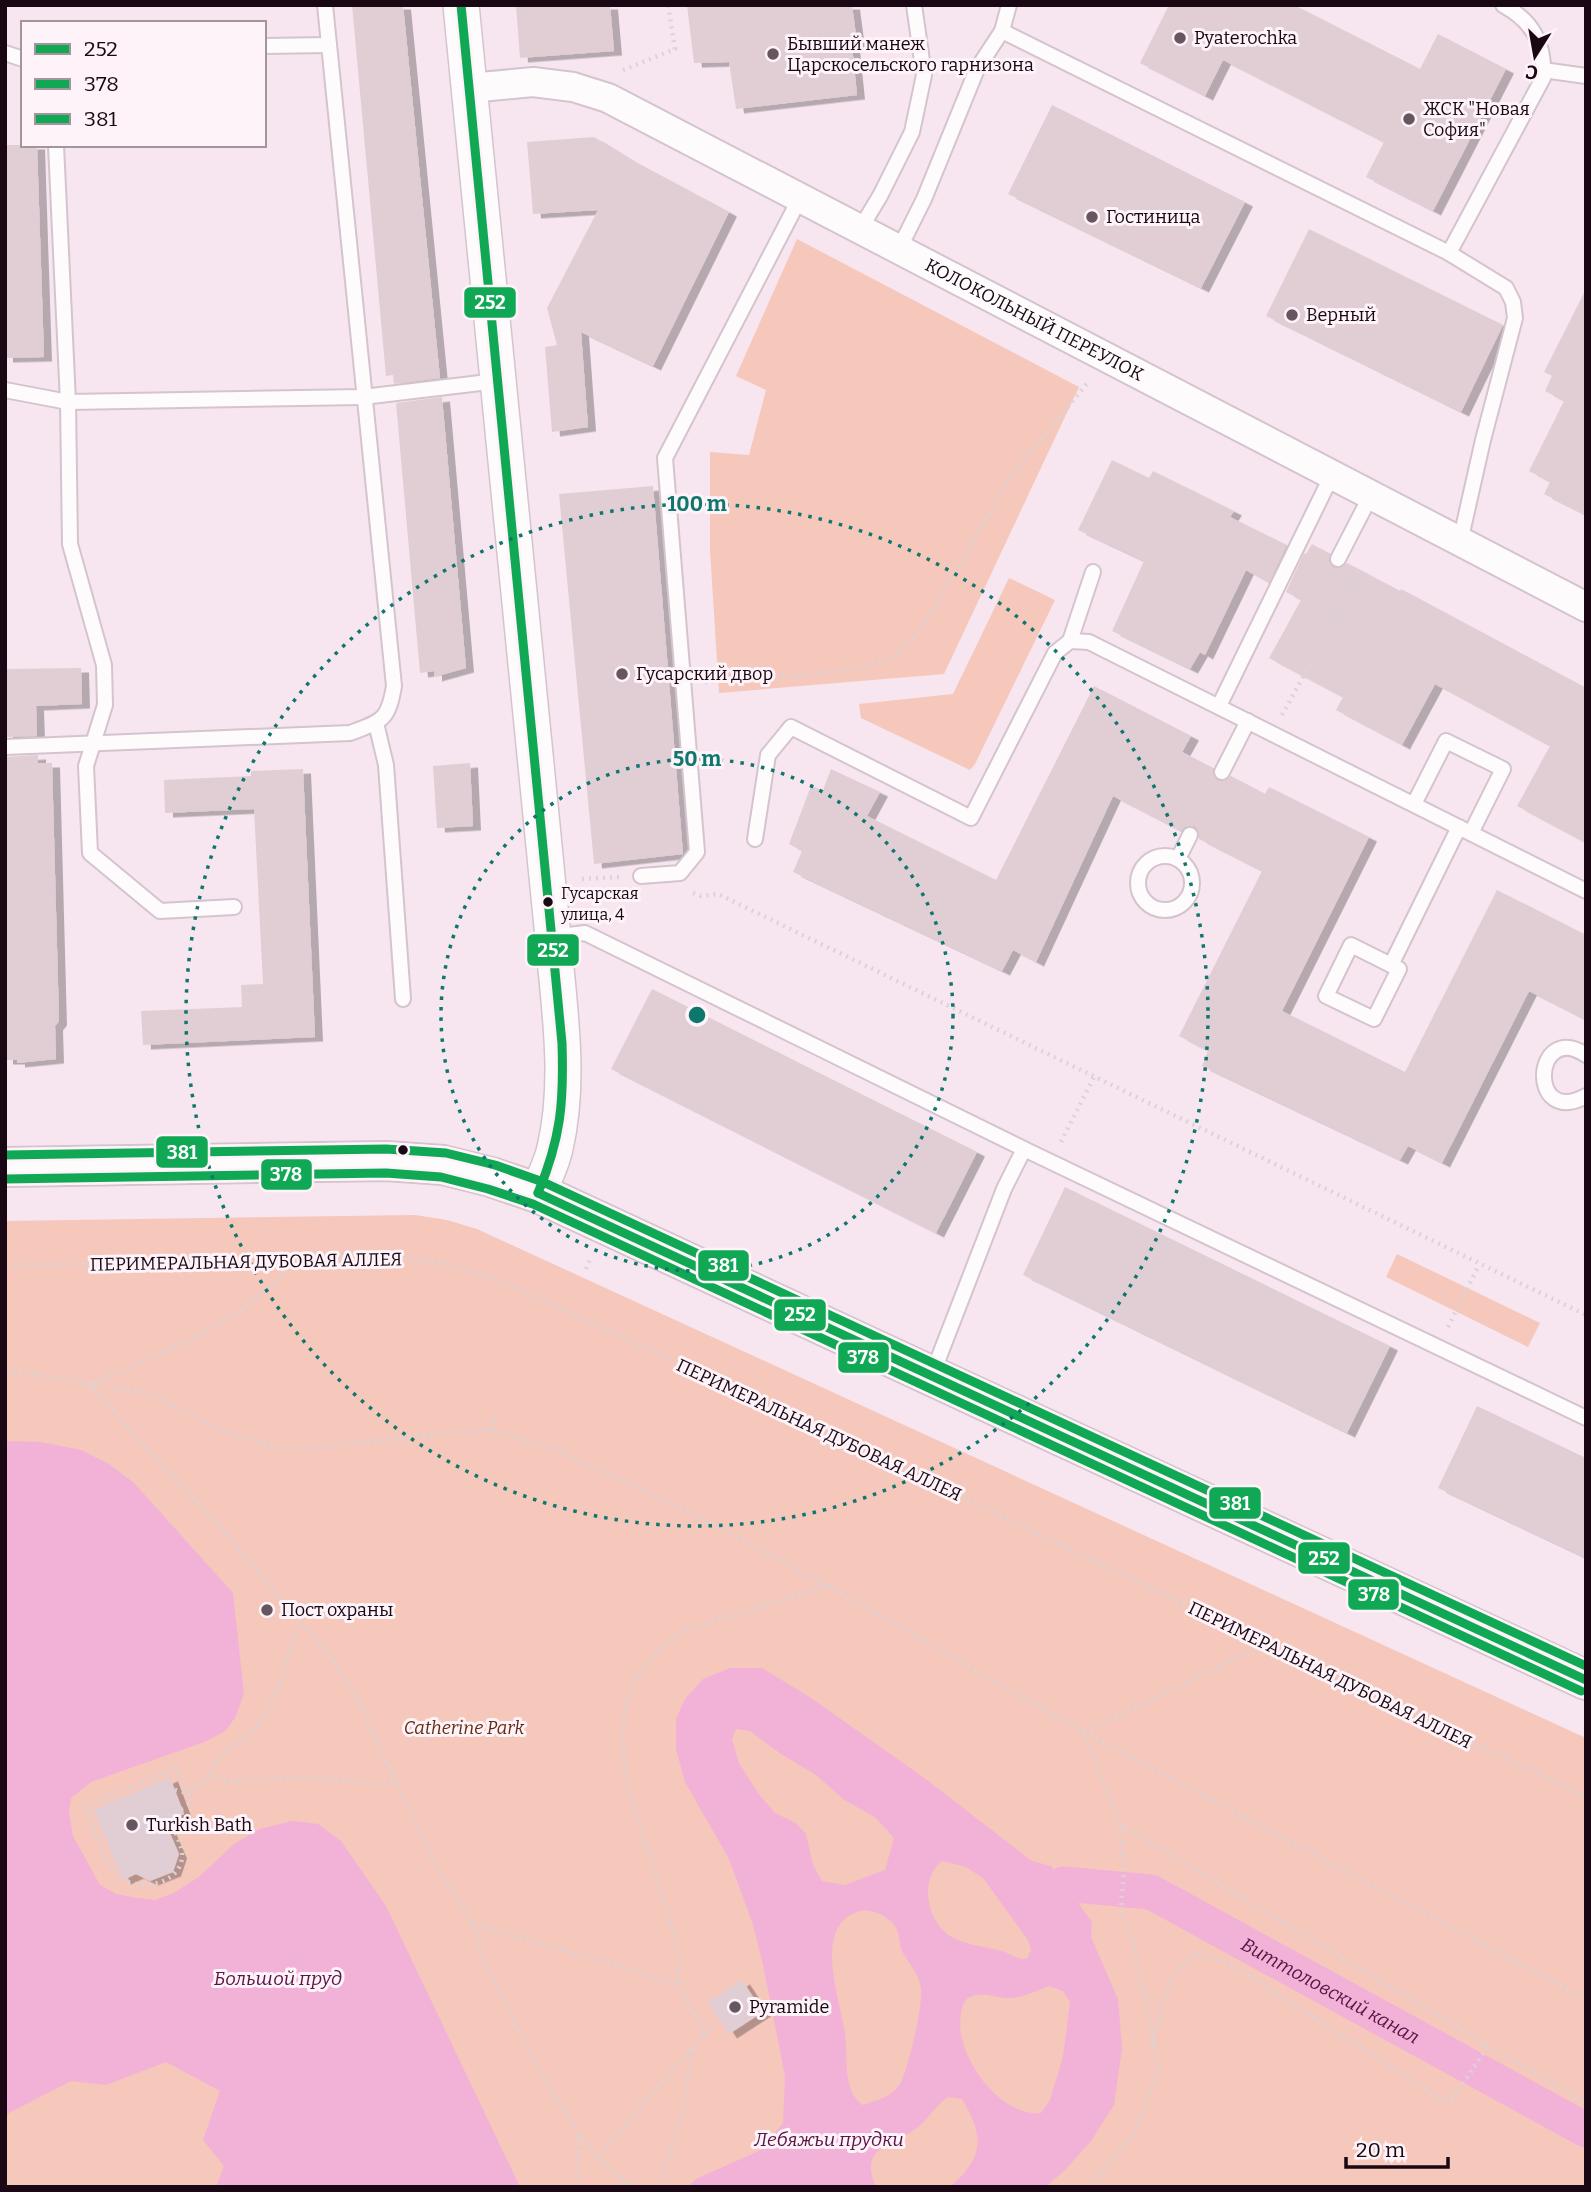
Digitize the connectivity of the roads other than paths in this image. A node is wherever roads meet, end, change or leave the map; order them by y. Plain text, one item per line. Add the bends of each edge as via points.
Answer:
1 (325, 5) edge
2 (460, 5) edge
3 (914, 5) edge
4 (1009, 5) edge
5 (1503, 5) edge
6 (1002, 31) junction
7 (329, 45) junction
8 (266, 46) edge
9 (1544, 70) junction
10 (1586, 76) edge
11 (470, 88) junction
12 (56, 147) edge
13 (800, 198) junction
14 (860, 229) junction
15 (899, 250) junction
16 (1449, 253) junction
17 (497, 381) junction
18 (5, 390) edge
19 (363, 397) junction
20 (68, 402) junction
21 (1332, 475) junction
22 (1371, 495) junction
23 (1460, 542) junction
24 (1338, 559) dead end
25 (1093, 572) dead end
26 (1586, 607) edge
27 (1070, 641) junction
28 (1219, 706) junction
29 (1248, 721) junction
30 (376, 723) junction
31 (93, 742) junction
32 (5, 747) edge
33 (1223, 772) dead end
34 (1414, 804) junction
35 (1465, 830) junction
36 (1190, 835) dead end
37 (755, 839) dead end
38 (1178, 859) dead end
39 (641, 876) road end
40 (1586, 891) edge
41 (234, 907) dead end
42 (553, 937) junction
43 (1391, 965) junction
44 (403, 999) dead end
45 (1584, 1050) edge
46 (1586, 1096) edge
47 (1024, 1149) junction
48 (5, 1167) edge
49 (538, 1193) junction
50 (932, 1376) junction
51 (1586, 1418) edge
52 (1586, 1680) edge

1 - 7 lane
2 - 11 street
3 - 14 lane via 924,75 912,132
4 - 6 lane
5 - 9 lane via 1532,27
6 - 15 lane via 977,69
6 - 16 lane
7 - 8 lane
7 - 19 lane
9 - 10 lane
9 - 16 lane
11 - 13 street, КОЛОКОЛЬНЫЙ ПЕРЕУЛОК via 533,82 608,98
11 - 17 street
12 - 20 lane
13 - 14 street, КОЛОКОЛЬНЫЙ ПЕРЕУЛОК
13 - 39 lane via 665,458 696,852 680,873
14 - 15 street, КОЛОКОЛЬНЫЙ ПЕРЕУЛОК
15 - 21 street, КОЛОКОЛЬНЫЙ ПЕРЕУЛОК
16 - 23 lane via 1506,288 1515,318
17 - 19 lane
17 - 42 street
18 - 20 lane
19 - 20 lane
19 - 30 lane via 394,686 390,709
20 - 31 lane via 70,544 104,665 104,705
21 - 22 street, КОЛОКОЛЬНЫЙ ПЕРЕУЛОК
21 - 28 lane
22 - 23 street, КОЛОКОЛЬНЫЙ ПЕРЕУЛОК
22 - 24 lane
23 - 26 street, КОЛОКОЛЬНЫЙ ПЕРЕУЛОК
25 - 27 lane
27 - 28 lane via 1089,642
27 - 37 lane via 1055,653 971,818 791,727 768,755
28 - 29 lane
29 - 33 lane
29 - 34 lane
30 - 31 lane via 350,733
30 - 44 lane via 386,765
31 - 32 lane
31 - 41 lane via 86,766 90,853 160,911
34 - 35 lane
34 - 35 lane via 1446,740 1503,769
35 - 40 lane
35 - 43 lane
36 - 38 lane
42 - 47 lane via 584,933
42 - 49 street via 564,1071 562,1112 555,1151
43 - 43 lane via 1399,968 1374,1019 1326,996 1351,945
45 - 46 lane via 1556,1051 1545,1064 1543,1081 1559,1100 1577,1101
47 - 50 lane via 1004,1189
47 - 51 lane
48 - 49 main road via 386,1161 443,1165
49 - 50 main road
50 - 52 main road

